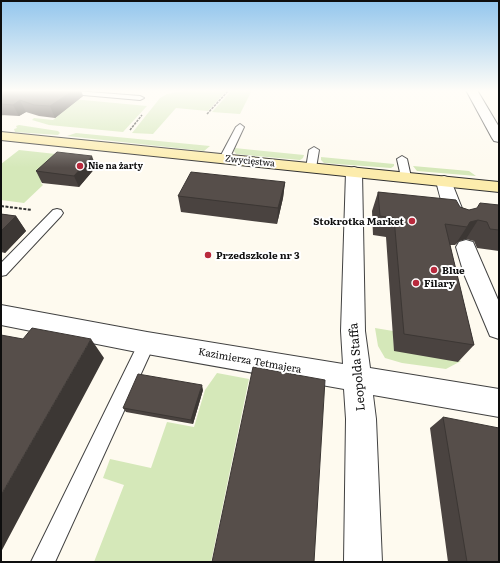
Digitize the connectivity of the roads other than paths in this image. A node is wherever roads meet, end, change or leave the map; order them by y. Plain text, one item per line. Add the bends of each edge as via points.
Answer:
1 (486, 116) edge
2 (240, 127) dead end
3 (1, 136) edge
4 (499, 138) edge
5 (314, 150) dead end
6 (224, 159) junction
7 (402, 159) dead end
8 (311, 168) junction
9 (354, 172) junction
10 (406, 177) junction
11 (444, 181) junction
12 (499, 187) edge
13 (57, 213) road end
14 (458, 221) edge
15 (466, 247) edge
16 (1, 271) edge
17 (1, 315) edge
18 (499, 327) edge
19 (147, 343) junction
20 (358, 378) junction
21 (499, 403) edge
22 (43, 562) edge
23 (363, 562) edge

1 - 4 street
2 - 6 lane
3 - 6 street, Zwycięstwa
5 - 8 lane
6 - 8 street, Zwycięstwa
7 - 10 lane
8 - 9 street, Zwycięstwa
9 - 10 street, Zwycięstwa
9 - 20 street, Leopolda Staffa via 353,331
10 - 11 street, Zwycięstwa
11 - 12 street, Zwycięstwa
11 - 14 street
13 - 16 lane
15 - 18 street
17 - 19 street, Kazimierza Tetmajera
19 - 20 street, Kazimierza Tetmajera
19 - 22 lane
20 - 21 street, Kazimierza Tetmajera
20 - 23 street, Leopolda Staffa via 362,419

